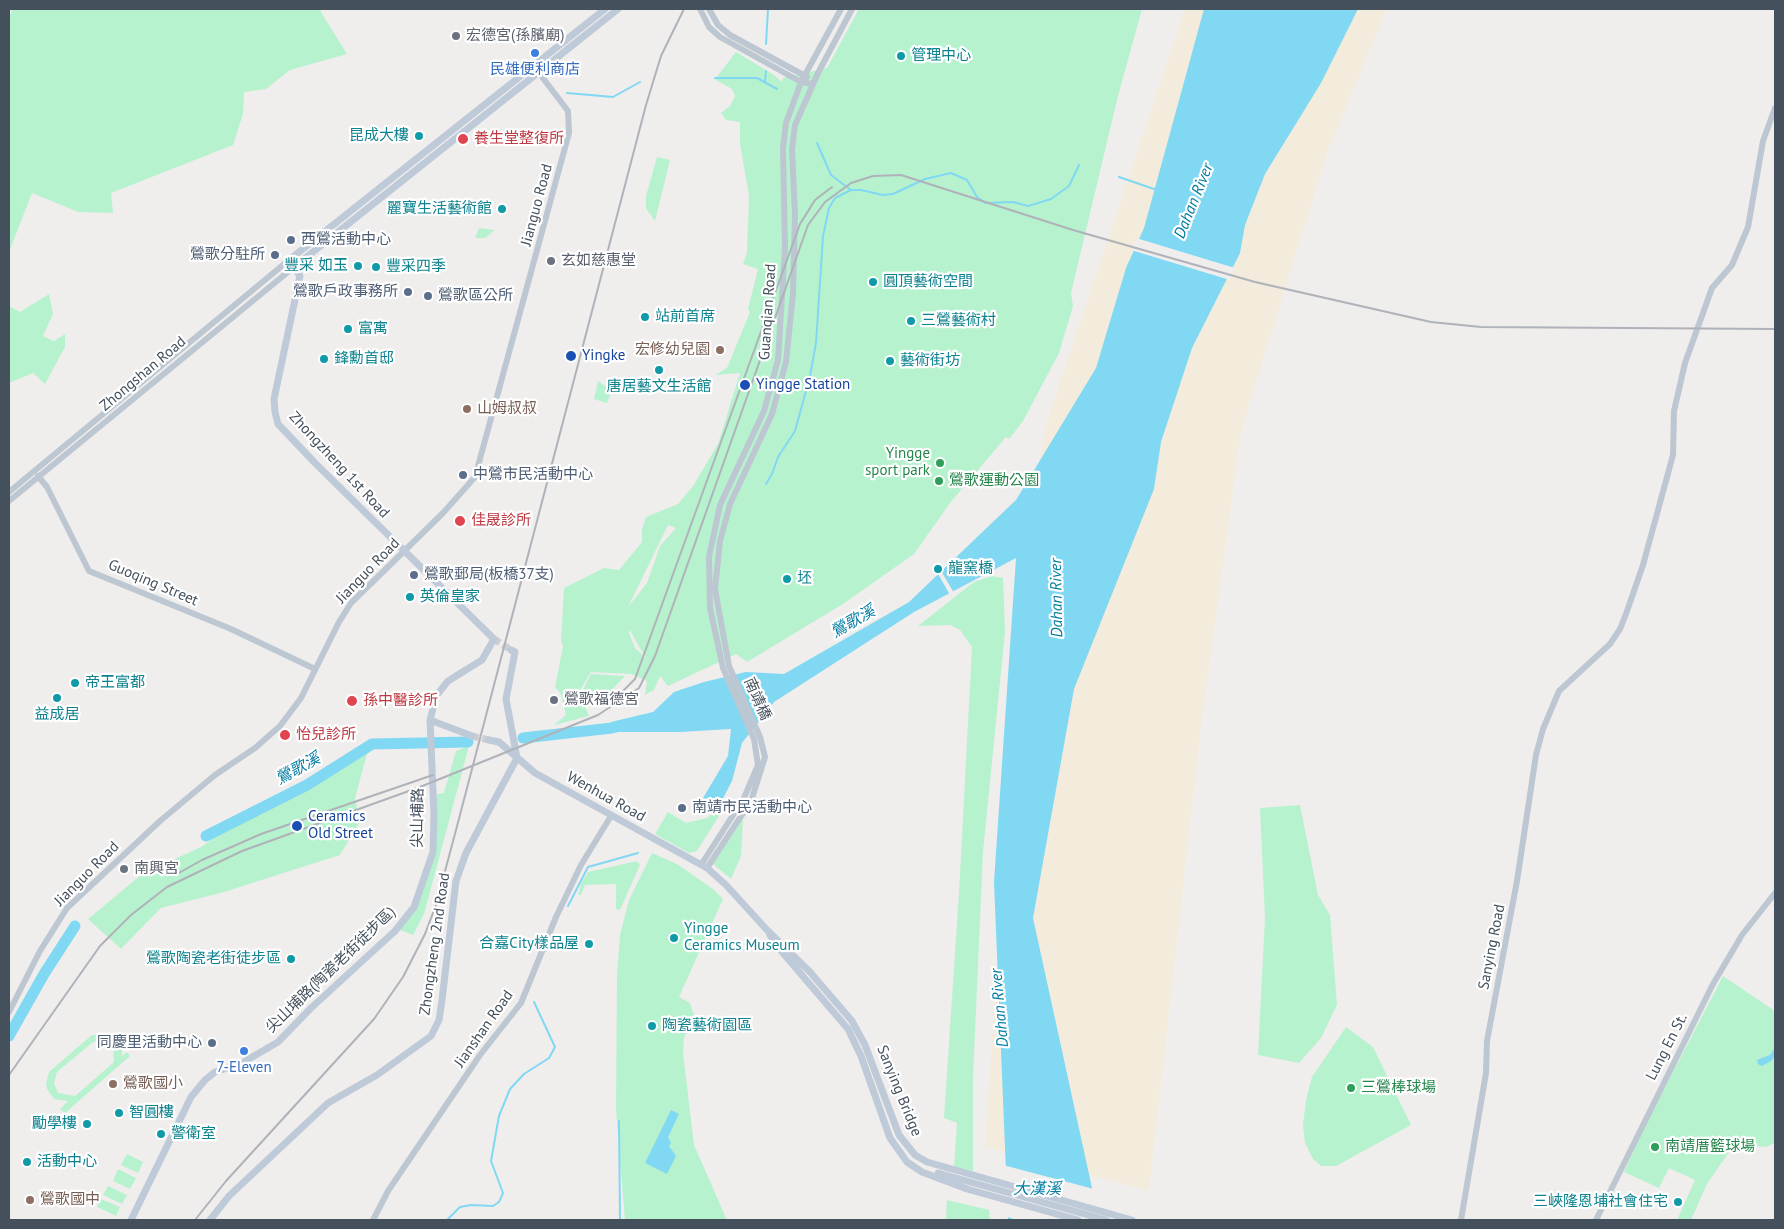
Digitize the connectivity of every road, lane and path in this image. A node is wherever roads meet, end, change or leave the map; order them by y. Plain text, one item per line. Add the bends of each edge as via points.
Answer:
1 (605, 9) edge
2 (618, 9) edge
3 (700, 9) edge
4 (709, 9) edge
5 (841, 9) edge
6 (852, 9) edge
7 (533, 65) junction
8 (538, 72) junction
9 (803, 78) junction
10 (813, 84) junction
11 (1775, 108) edge
12 (289, 260) junction
13 (294, 267) junction
14 (41, 465) junction
15 (38, 476) junction
16 (9, 492) edge
17 (9, 501) edge
18 (403, 551) junction
19 (511, 650) dead end
20 (316, 669) junction
21 (728, 673) junction
22 (430, 720) junction
23 (472, 736) tunnel mouth
24 (489, 740) tunnel mouth
25 (517, 758) junction
26 (611, 816) junction
27 (704, 867) junction
28 (422, 882) joint
29 (1775, 893) edge
30 (829, 999) junction
31 (9, 1012) edge
32 (938, 1173) dead end
33 (131, 1220) edge
34 (210, 1220) edge
35 (373, 1220) edge
36 (1078, 1220) edge
37 (1106, 1220) edge
38 (1132, 1220) edge
39 (1461, 1220) edge
40 (1596, 1220) edge

1 - 7 main road
2 - 8 main road
3 - 9 street via 720,37
4 - 9 street via 718,25 730,35
5 - 9 street, Guanqian Road
6 - 10 street, Guanqian Road
7 - 8 street, Jianguo Road
7 - 12 main road
8 - 13 main road
8 - 18 street, Jianguo Road via 568,111 569,133 478,472 443,513
9 - 10 street
9 - 21 street, Guanqian Road via 785,132 784,256 778,360 764,411 720,505 709,557 710,608
10 - 21 street, Guanqian Road via 795,125 792,149 793,294 786,362 772,414 730,504 716,569 717,607
11 - 39 street, Sanying Road via 1763,141 1748,227 1727,274 1712,288 1685,363 1674,411 1673,455 1644,565 1626,614 1610,644 1566,684 1554,701 1536,755 1517,881 1487,1041 1486,1073
12 - 13 main road, Zhongzheng 1st Road
12 - 14 street, Zhongshan Road
13 - 15 street, Zhongshan Road
13 - 18 main road, Zhongzheng 1st Road via 300,276 274,399 278,424
14 - 15 street
14 - 16 street, Zhongshan Road
15 - 17 street, Zhongshan Road
15 - 20 street, Guoqing Street via 47,487 90,571 231,629
18 - 20 street, Jianguo Road via 351,603 338,622
18 - 22 main road, Zhongzheng 1st Road via 494,640 482,660 448,681 436,696
19 - 25 main road via 515,652 506,700
20 - 31 street, Jianguo Road via 301,698 280,726 160,820 67,908 40,951
21 - 27 street, 南靖橋 via 765,757 751,801
22 - 23 main road
22 - 28 main road, 尖山埔路 via 433,852
24 - 25 main road via 499,742
25 - 26 main road, Wenhua Road via 535,773
25 - 34 main road, Zhongzheng 2nd Road via 466,853 456,881 436,1029 377,1075 328,1103 230,1196
26 - 27 main road, Wenhua Road
26 - 35 street, Jianshan Road via 556,917 521,1003 480,1055 388,1191
27 - 30 main road, Wenhua Road via 726,885 768,930 777,946
28 - 33 main road, 尖山埔路(陶瓷老街徒步區) via 414,907 395,930 278,1042 242,1063 215,1072 191,1097
29 - 40 street, Lung En St. via 1742,935 1713,984
30 - 36 main road, Sanying Bridge via 855,1042 893,1145 907,1162 922,1172 967,1189
30 - 38 main road, Sanying Bridge via 852,1021 866,1045 899,1135 915,1155 927,1162
32 - 37 main road

